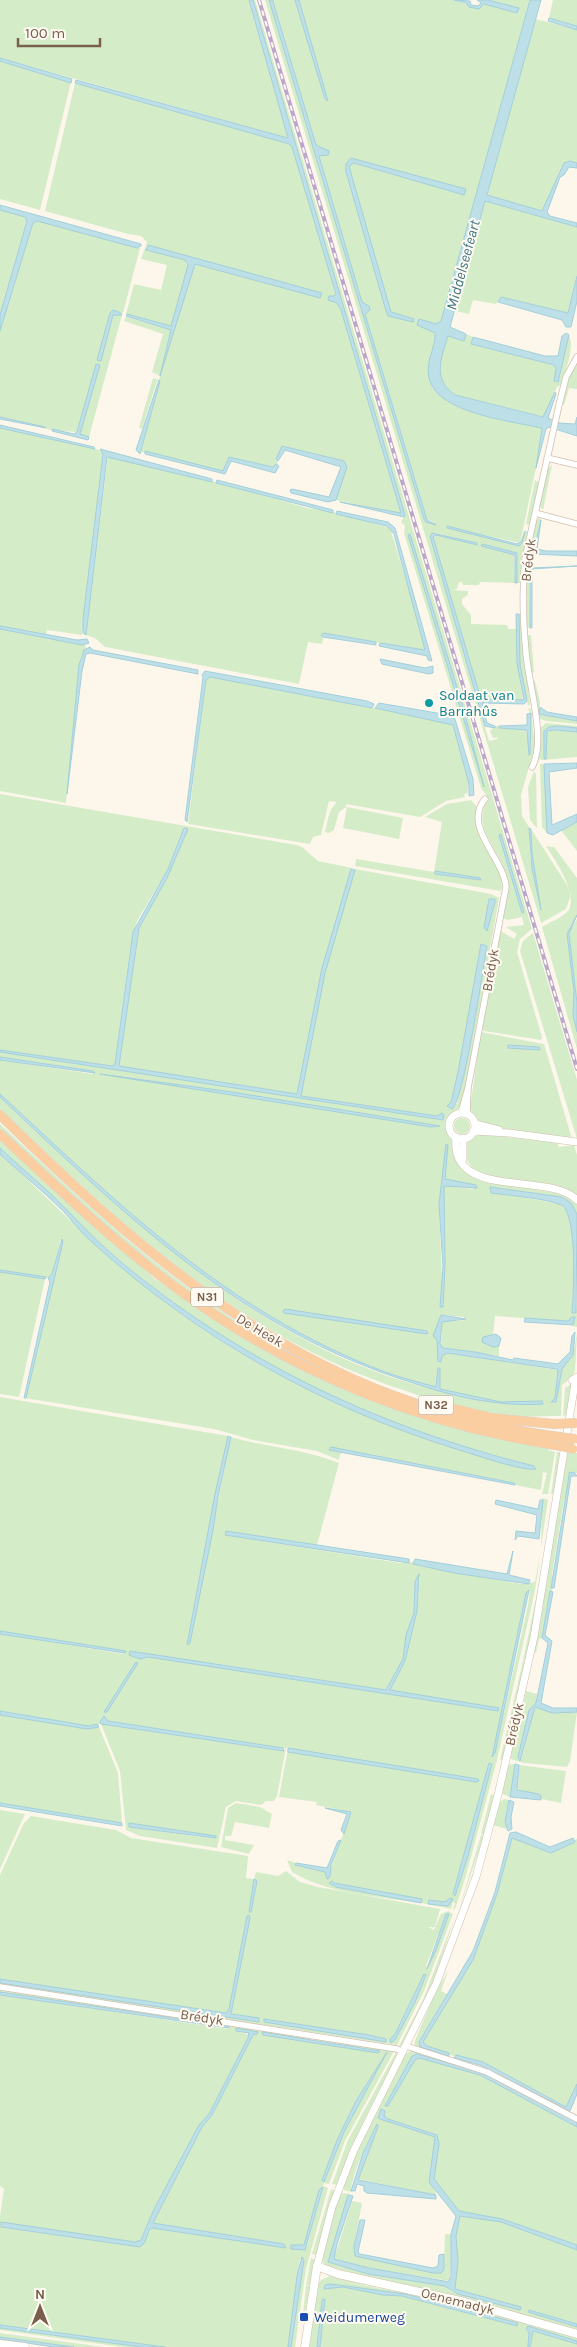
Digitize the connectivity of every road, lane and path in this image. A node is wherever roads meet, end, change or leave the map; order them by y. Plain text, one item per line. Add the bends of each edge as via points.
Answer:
1 (577, 357) edge
2 (547, 458) junction
3 (577, 465) edge
4 (535, 513) junction
5 (577, 524) edge
6 (532, 767) dead end
7 (485, 799) dead end
8 (464, 1113) junction
9 (0, 1115) edge
10 (474, 1128) junction
11 (0, 1134) edge
12 (460, 1138) junction
13 (577, 1142) edge
14 (577, 1200) edge
15 (576, 1378) edge
16 (362, 1384) junction
17 (577, 1422) edge
18 (552, 1440) junction
19 (575, 1445) edge
20 (0, 1987) edge
21 (405, 2049) junction
22 (577, 2120) edge
23 (316, 2270) junction
24 (577, 2334) edge
25 (0, 2344) edge
26 (24, 2347) edge
27 (305, 2347) edge

1 - 2 street, Brédyk via 566,377
2 - 3 street
2 - 4 street, Brédyk
4 - 5 street
4 - 6 street, Brédyk via 524,586 526,653 537,737
7 - 8 street, Brédyk via 479,808 479,824 506,886
8 - 10 street
8 - 12 street via 453,1117 449,1124 450,1132
9 - 16 highway, De Heak / N31 via 69,1183 189,1284 258,1330
10 - 12 street
10 - 13 street
11 - 18 highway, De Heak / N31 via 153,1270 215,1315 276,1352 339,1383 404,1408 474,1429
12 - 14 street via 456,1151 463,1162 482,1178 563,1191
15 - 21 street, Brédyk via 539,1610 493,1816 452,1945
16 - 17 highway, N32, bridge via 492,1418 554,1424
16 - 18 highway, De Heak / N31 via 457,1417
18 - 19 highway, De Heak / N31, bridge
18 - 19 highway, De Heak / N31, bridge via 561,1446
20 - 21 street, Brédyk
21 - 22 street via 487,2072
21 - 23 street, Brédyk via 368,2118 351,2158 332,2207
23 - 24 main road, Oenemadyk via 458,2300
23 - 27 main road, Brédyk
25 - 26 main road

